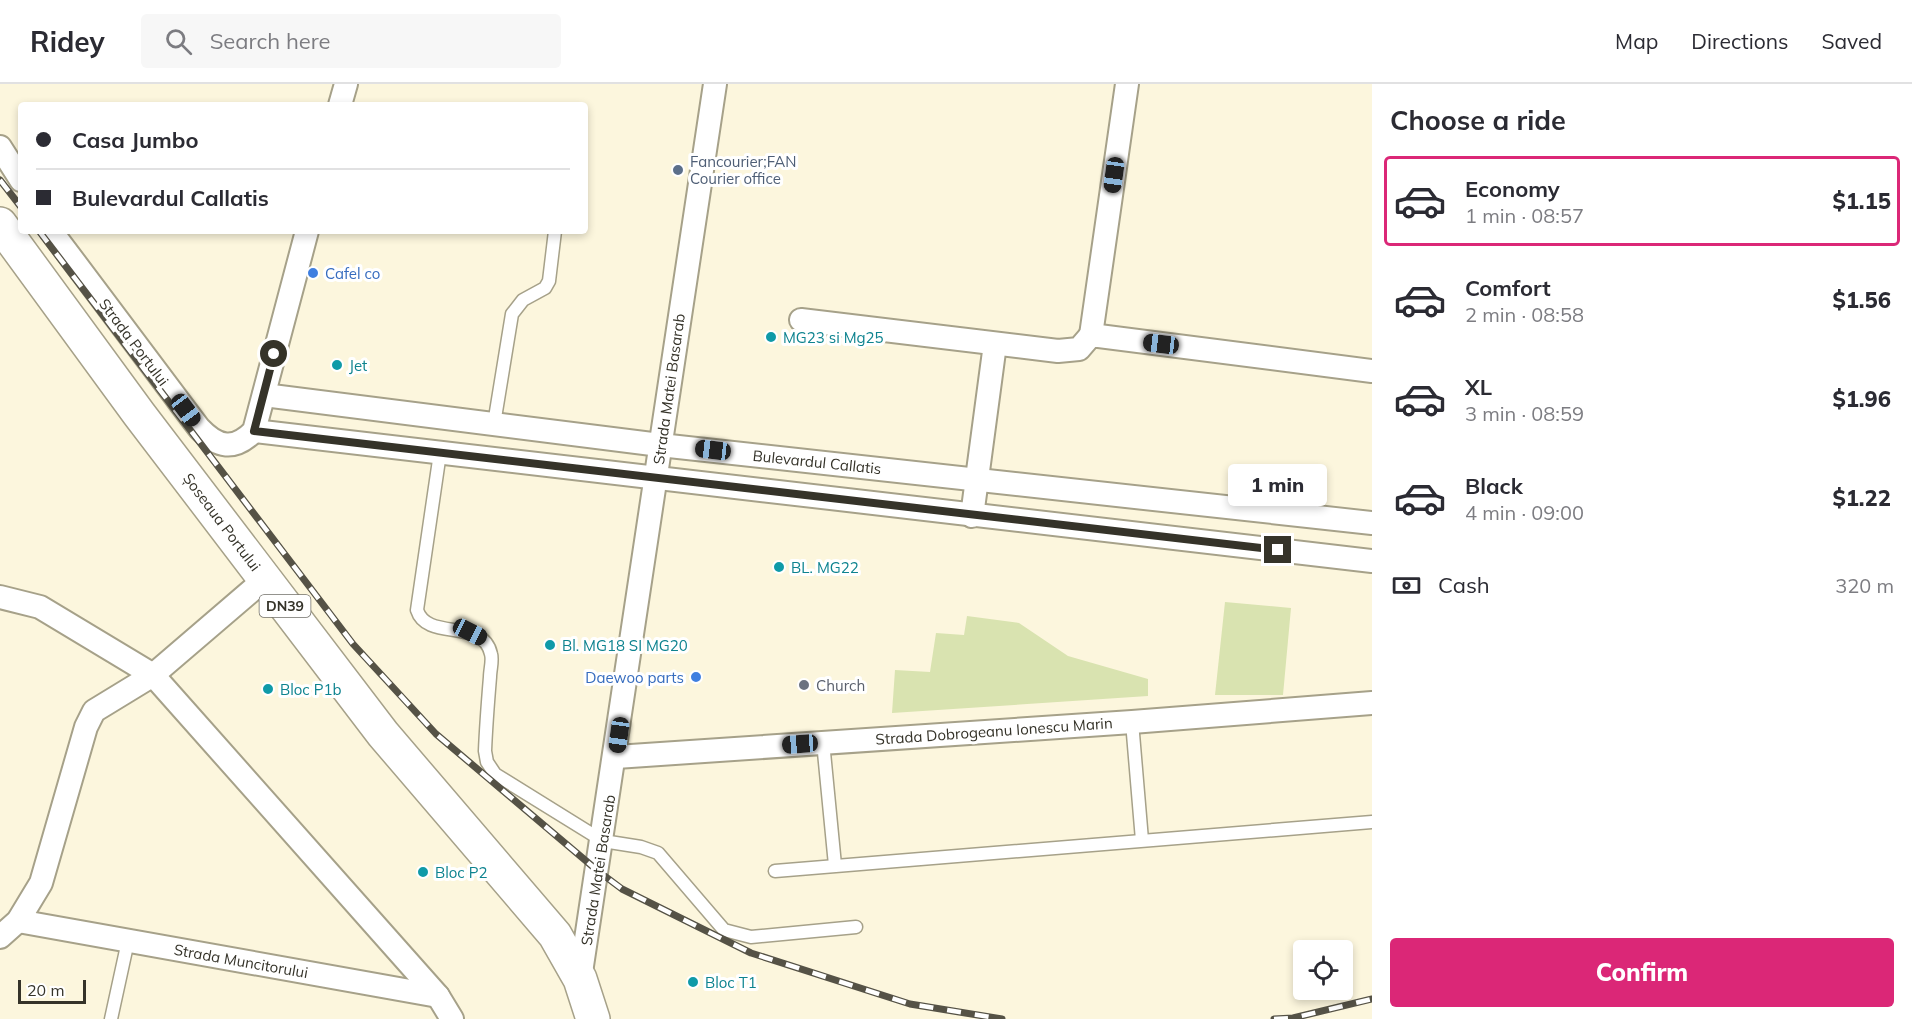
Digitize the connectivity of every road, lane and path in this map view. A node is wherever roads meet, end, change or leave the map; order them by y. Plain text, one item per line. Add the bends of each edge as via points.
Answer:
1 (346, 84) edge
2 (715, 84) edge
3 (1127, 84) edge
4 (341, 102) edge
5 (10, 157) edge
6 (18, 174) edge
7 (0, 224) edge
8 (53, 234) edge
9 (306, 234) edge
10 (555, 234) edge
11 (801, 320) dead end
12 (1091, 335) junction
13 (995, 344) junction
14 (1372, 371) edge
15 (264, 395) junction
16 (494, 424) junction
17 (254, 431) junction
18 (660, 445) junction
19 (440, 453) junction
20 (656, 479) junction
21 (977, 480) junction
22 (972, 516) junction
23 (1372, 523) edge
24 (1372, 561) edge
25 (265, 579) junction
26 (0, 597) edge
27 (153, 675) junction
28 (1372, 703) edge
29 (1132, 722) junction
30 (823, 742) junction
31 (616, 757) junction
32 (1372, 822) edge
33 (1142, 840) junction
34 (603, 841) junction
35 (835, 865) junction
36 (775, 871) dead end
37 (18, 921) junction
38 (856, 927) dead end
39 (0, 937) edge
40 (128, 941) junction
41 (580, 979) junction
42 (438, 996) junction
43 (111, 1019) edge
44 (452, 1019) edge
45 (593, 1019) edge

1 - 4 street
2 - 18 street, Strada Matei Basarab
3 - 12 street
5 - 6 street
7 - 25 main road, Șoseaua Portului / DN39
8 - 17 street, Strada Portului via 212,441 236,445
9 - 15 street
10 - 16 lane via 549,281 545,288 523,300 512,314
11 - 13 street
12 - 13 street via 1079,349 1058,351
12 - 14 street
13 - 21 street
15 - 16 street, Bulevardul Callatis
15 - 17 street
16 - 18 street, Bulevardul Callatis
17 - 19 street
18 - 20 street, Strada Matei Basarab
18 - 21 street, Bulevardul Callatis
19 - 20 street
19 - 34 lane via 417,610 420,618 428,624 483,639 491,654 485,751 495,774
20 - 22 street
20 - 31 street, Strada Matei Basarab
21 - 22 street
21 - 23 street, Bulevardul Callatis
22 - 24 street
25 - 27 street
25 - 41 main road, Șoseaua Portului / DN39 via 383,734 555,935
26 - 27 street via 40,607
27 - 37 street via 94,711 41,883
27 - 42 street
28 - 29 street, Strada Dobrogeanu Ionescu Marin
29 - 30 street, Strada Dobrogeanu Ionescu Marin
29 - 33 lane
30 - 31 street, Strada Dobrogeanu Ionescu Marin
30 - 35 lane
31 - 34 street, Strada Matei Basarab
32 - 33 lane
33 - 35 lane
34 - 38 lane via 658,853 723,930 738,936
34 - 41 street, Strada Matei Basarab
35 - 36 lane
37 - 39 street
37 - 40 street, Strada Muncitorului
40 - 42 street, Strada Muncitorului
40 - 43 lane
41 - 45 main road, Șoseaua Portului / DN39
42 - 44 street

